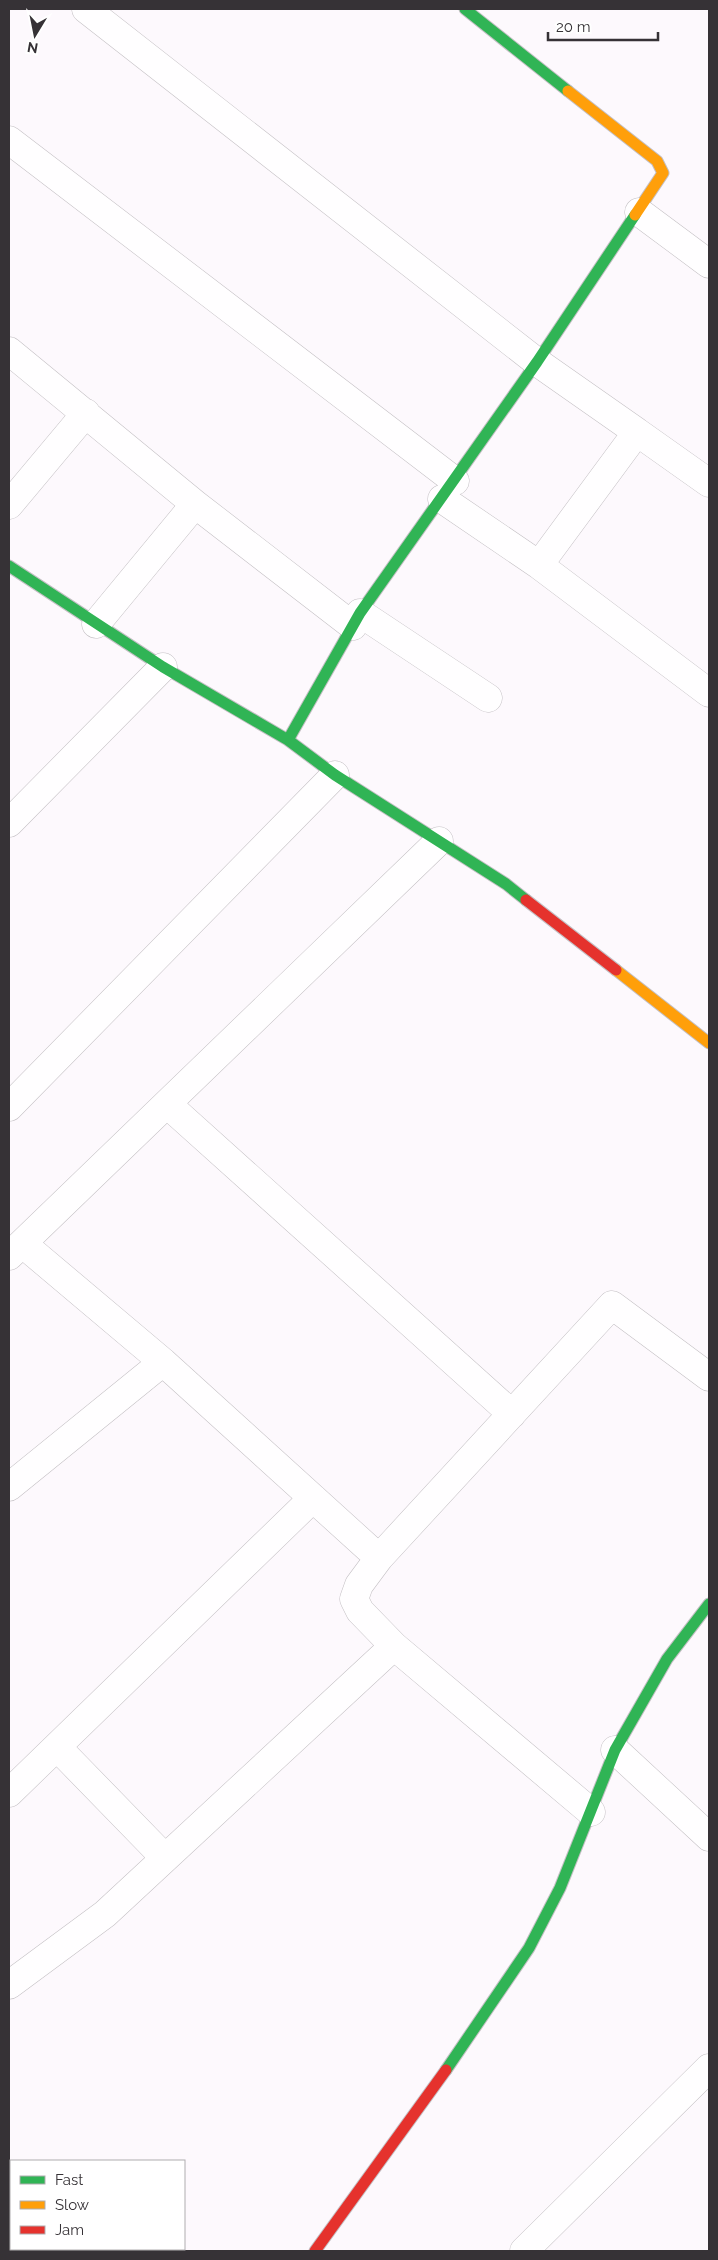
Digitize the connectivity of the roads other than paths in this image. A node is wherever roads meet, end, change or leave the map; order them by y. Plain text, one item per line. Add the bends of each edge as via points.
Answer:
1 (86, 9) edge
2 (465, 9) edge
3 (9, 140) edge
4 (639, 212) junction
5 (709, 264) edge
6 (9, 351) edge
7 (538, 362) junction
8 (86, 413) junction
9 (637, 432) junction
10 (709, 483) edge
11 (448, 490) junction
12 (195, 504) junction
13 (9, 505) edge
14 (539, 565) junction
15 (9, 566) edge
16 (357, 619) junction
17 (96, 624) junction
18 (163, 667) junction
19 (709, 692) edge
20 (488, 698) dead end
21 (288, 740) junction
22 (335, 775) junction
23 (9, 823) edge
24 (439, 840) junction
25 (709, 1043) edge
26 (167, 1104) junction
27 (9, 1107) edge
28 (16, 1250) edge
29 (163, 1362) junction
30 (709, 1377) edge
31 (512, 1414) junction
32 (9, 1487) edge
33 (314, 1498) junction
34 (379, 1558) junction
35 (709, 1604) edge
36 (394, 1646) junction
37 (57, 1747) junction
38 (614, 1750) junction
39 (9, 1793) edge
40 (592, 1812) junction
41 (709, 1837) edge
42 (165, 1858) junction
43 (9, 1985) edge
44 (709, 2068) edge
45 (316, 2251) edge
46 (524, 2251) edge

1 - 7 street
2 - 4 street via 657,161 662,173
3 - 11 street
4 - 5 street
4 - 7 street
6 - 8 street
7 - 9 street
7 - 11 street
8 - 12 street
8 - 13 street
9 - 10 street
9 - 14 street
11 - 14 street
11 - 16 street
12 - 16 street
12 - 17 street
14 - 19 street
15 - 17 street
16 - 20 street
16 - 21 street
17 - 18 street
18 - 21 street
18 - 23 street
21 - 22 street
22 - 24 street
22 - 27 street
24 - 25 street via 506,884
24 - 26 street
26 - 28 street
26 - 31 street
28 - 29 street
29 - 32 street
29 - 33 street
30 - 31 street via 612,1305
31 - 34 street
33 - 34 street
33 - 37 street
34 - 36 street via 359,1585 354,1599 360,1611
35 - 38 street via 667,1659
36 - 40 street
36 - 42 street
37 - 39 street
37 - 42 street
38 - 40 street
38 - 41 street
40 - 45 street via 560,1888 529,1948 480,2023
42 - 43 street via 104,1914
44 - 46 street

